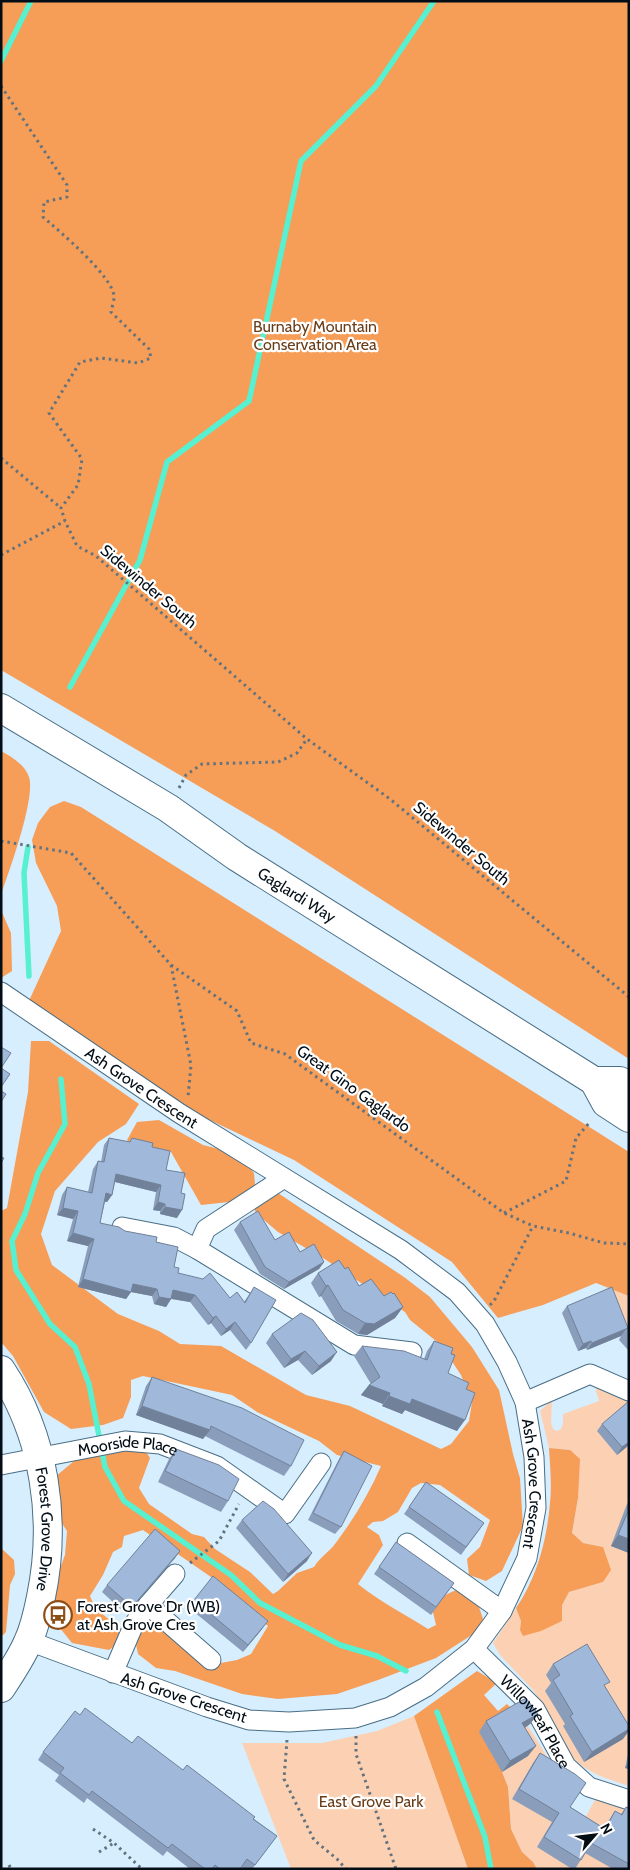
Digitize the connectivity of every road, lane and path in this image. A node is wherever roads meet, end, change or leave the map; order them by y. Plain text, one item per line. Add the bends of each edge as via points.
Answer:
1 (2, 86) edge
2 (1, 458) edge
3 (62, 508) junction
4 (65, 521) junction
5 (1, 555) edge
6 (1, 708) edge
7 (307, 739) junction
8 (168, 808) junction
9 (1, 841) edge
10 (171, 965) junction
11 (1, 992) edge
12 (629, 997) edge
13 (629, 1087) edge
14 (600, 1092) junction
15 (179, 1113) junction
16 (629, 1118) edge
17 (284, 1178) junction
18 (504, 1213) junction
19 (533, 1226) junction
20 (122, 1227) edge
21 (629, 1244) edge
22 (197, 1248) junction
23 (478, 1316) junction
24 (412, 1352) edge
25 (1, 1370) edge
26 (629, 1391) edge
27 (525, 1402) junction
28 (40, 1458) junction
29 (321, 1463) dead end
30 (1, 1465) edge
31 (248, 1488) junction
32 (406, 1543) dead end
33 (195, 1560) dead end
34 (175, 1574) dead end
35 (148, 1605) junction
36 (502, 1611) junction
37 (29, 1641) junction
38 (474, 1649) junction
39 (211, 1660) dead end
40 (113, 1673) junction
41 (1, 1688) edge
42 (355, 1718) junction
43 (283, 1722) junction
44 (629, 1800) edge
45 (93, 1829) dead end
46 (114, 1843) junction
47 (98, 1852) dead end
48 (142, 1869) edge
49 (346, 1869) edge
50 (396, 1869) edge

1 - 3 path via 67,185 67,197 44,202 43,217 83,253 108,282 114,295 111,312 149,349 151,358 138,363 101,358 80,362 49,413 82,459 78,485
2 - 3 path
3 - 4 path, Sidewinder South
4 - 5 path
4 - 7 path, Sidewinder South via 76,546 96,556
6 - 8 main road, Gaglardi Way
7 - 8 path via 297,752 278,762 202,764 186,775
7 - 12 path, Sidewinder South via 390,799
8 - 14 main road, Gaglardi Way via 236,857
9 - 10 path, Great Gino Gaglardo via 70,853
10 - 15 path via 191,1065 189,1095
10 - 18 path, Great Gino Gaglardo via 236,1011 251,1043 285,1054
11 - 15 street, Ash Grove Crescent
13 - 14 main road via 620,1081
14 - 16 main road, Gaglardi Way
14 - 18 path via 576,1138 566,1181
15 - 17 street, Ash Grove Crescent
17 - 22 street via 206,1229
17 - 23 street, Ash Grove Crescent via 401,1250 457,1292
18 - 19 path, Great Gino Gaglardo
19 - 21 path, Great Gino Gaglardo via 604,1243
19 - 23 path via 494,1301
20 - 22 street via 174,1237
22 - 24 street via 354,1345
23 - 27 street, Ash Grove Crescent via 507,1362
25 - 28 main road, Forest Grove Drive via 30,1425
26 - 27 street via 590,1374
27 - 36 street, Ash Grove Crescent via 534,1457 536,1508 527,1558
28 - 30 street, Moorside Place
28 - 31 street, Moorside Place via 125,1441 160,1444 217,1466
28 - 37 main road, Forest Grove Drive via 49,1537 46,1572
29 - 31 street, Moorside Place via 285,1514
31 - 33 path via 218,1542
32 - 36 street
34 - 35 street
35 - 39 street
35 - 40 street via 134,1624
36 - 38 street, Ash Grove Crescent
37 - 40 street, Ash Grove Crescent
37 - 41 main road, Forest Grove Drive
38 - 42 street, Ash Grove Crescent via 426,1687 390,1707
38 - 44 street, Willowleaf Place via 535,1709 566,1766 589,1787
40 - 43 street, Ash Grove Crescent via 249,1720
42 - 43 street, Ash Grove Crescent
42 - 50 path via 356,1754
43 - 49 path via 287,1743 284,1779 314,1840
45 - 46 path
46 - 47 path
46 - 48 path

